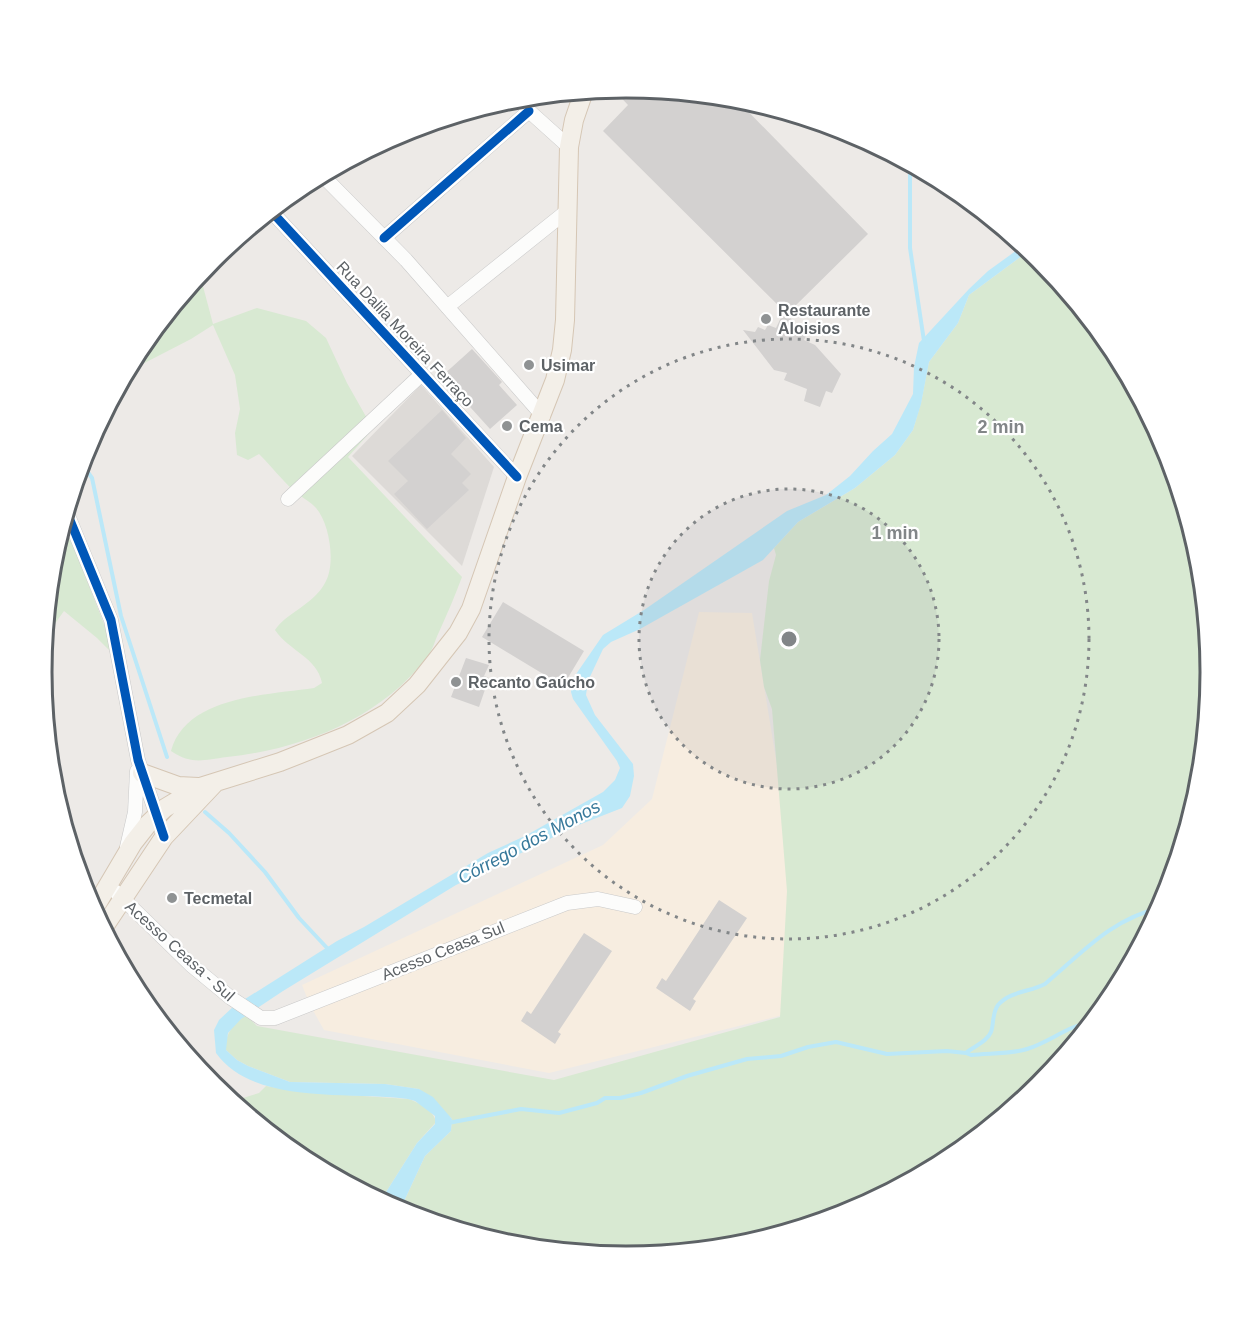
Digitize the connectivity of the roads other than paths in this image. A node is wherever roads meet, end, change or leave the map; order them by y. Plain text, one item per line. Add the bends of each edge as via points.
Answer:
1 (581, 100) edge
2 (525, 107) edge
3 (528, 111) junction
4 (569, 147) junction
5 (328, 181) edge
6 (567, 211) junction
7 (276, 217) edge
8 (384, 238) junction
9 (447, 307) junction
10 (422, 374) junction
11 (543, 416) junction
12 (517, 477) junction
13 (288, 499) dead end
14 (72, 524) edge
15 (140, 767) junction
16 (208, 784) junction
17 (156, 817) junction
18 (164, 837) junction
19 (124, 858) junction
20 (108, 884) junction
21 (100, 899) edge
22 (123, 899) junction
23 (635, 907) dead end
24 (109, 919) edge
25 (255, 1015) joint

1 - 4 main road
2 - 3 street
3 - 4 street
3 - 8 street
4 - 6 main road
5 - 8 street
6 - 9 street
6 - 11 main road via 562,350
7 - 10 street, Rua Dalila Moreira Ferraço
8 - 9 street
9 - 11 street
10 - 12 street, Rua Dalila Moreira Ferraço
10 - 13 street
11 - 12 main road
12 - 16 main road via 471,609 458,633 417,685 387,713 348,735 280,762
14 - 15 street via 111,620
15 - 16 main road via 178,786
15 - 17 street
15 - 19 street via 132,832
16 - 17 main road via 187,793
16 - 18 main road
17 - 18 street
17 - 19 main road
18 - 22 main road
19 - 20 main road
20 - 21 main road
20 - 22 street, Acesso Ceasa - Sul
22 - 24 main road
22 - 25 street, Acesso Ceasa - Sul via 191,965
23 - 25 street, Acesso Ceasa Sul via 598,898 567,903 275,1018 268,1020

